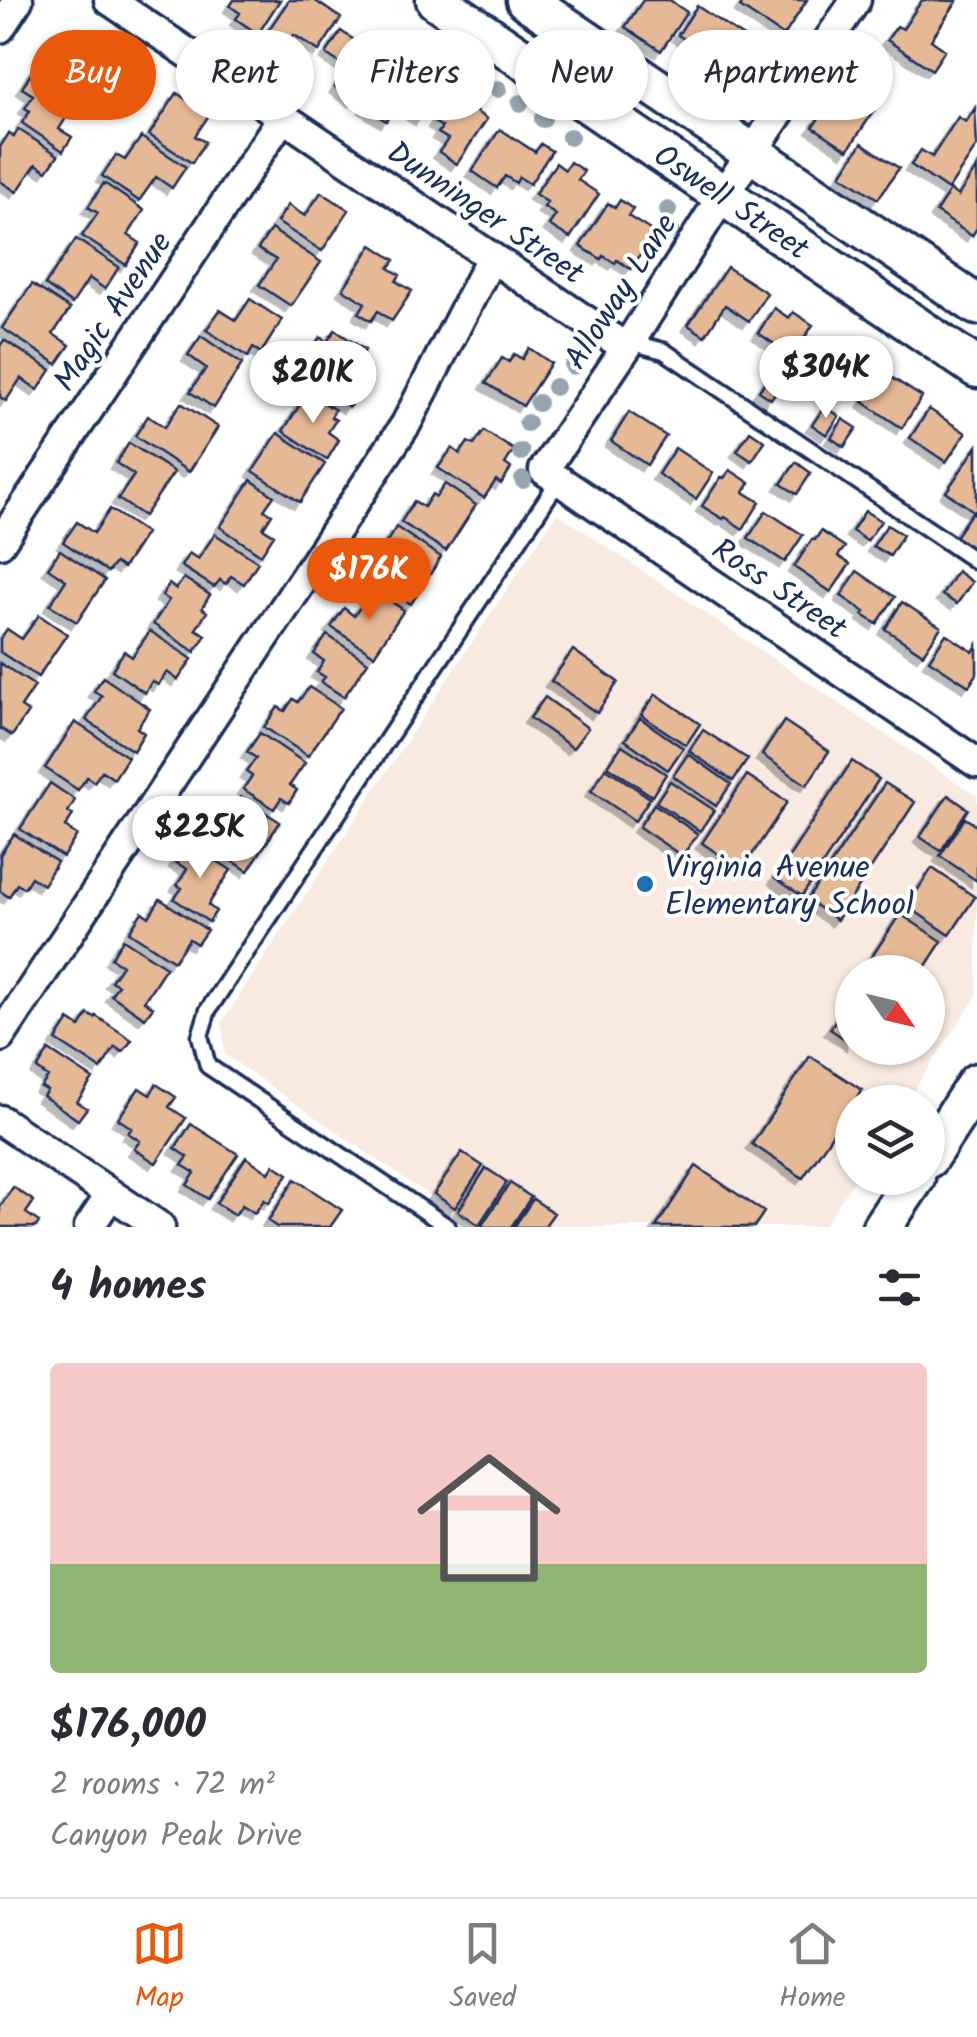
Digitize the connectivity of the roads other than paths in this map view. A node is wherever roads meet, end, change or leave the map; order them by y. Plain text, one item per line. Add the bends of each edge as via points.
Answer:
1 (18, 0) edge
2 (110, 0) edge
3 (436, 0) edge
4 (526, 0) edge
5 (856, 0) edge
6 (0, 28) edge
7 (176, 45) edge
8 (281, 120) edge
9 (285, 120) edge
10 (752, 152) junction
11 (723, 195) junction
12 (491, 258) junction
13 (977, 305) edge
14 (628, 345) junction
15 (977, 368) edge
16 (551, 475) junction
17 (0, 543) edge
18 (977, 562) edge
19 (977, 763) edge
20 (0, 1036) edge
21 (977, 1084) edge
22 (0, 1120) edge
23 (945, 1132) edge
24 (111, 1194) junction
25 (904, 1195) edge
26 (90, 1227) edge
27 (160, 1227) edge
28 (448, 1227) edge
29 (882, 1227) edge

1 - 6 street
2 - 7 street, Dunninger Street
3 - 11 main road, Oswell Street
4 - 10 main road, Oswell Street
5 - 10 street, Alloway Lane
8 - 17 street, Magic Avenue
9 - 12 street, Dunninger Street
10 - 11 street, Alloway Lane
10 - 13 main road, Oswell Street
11 - 14 street, Alloway Lane
11 - 15 main road, Oswell Street
12 - 14 street, Dunninger Street
12 - 20 street via 406,424
14 - 16 street, Alloway Lane
14 - 18 lane via 664,351
16 - 19 street, Ross Street
16 - 28 lane via 208,1010 200,1036 208,1066
21 - 23 main road
22 - 24 street
24 - 26 street
24 - 27 street
25 - 29 main road

